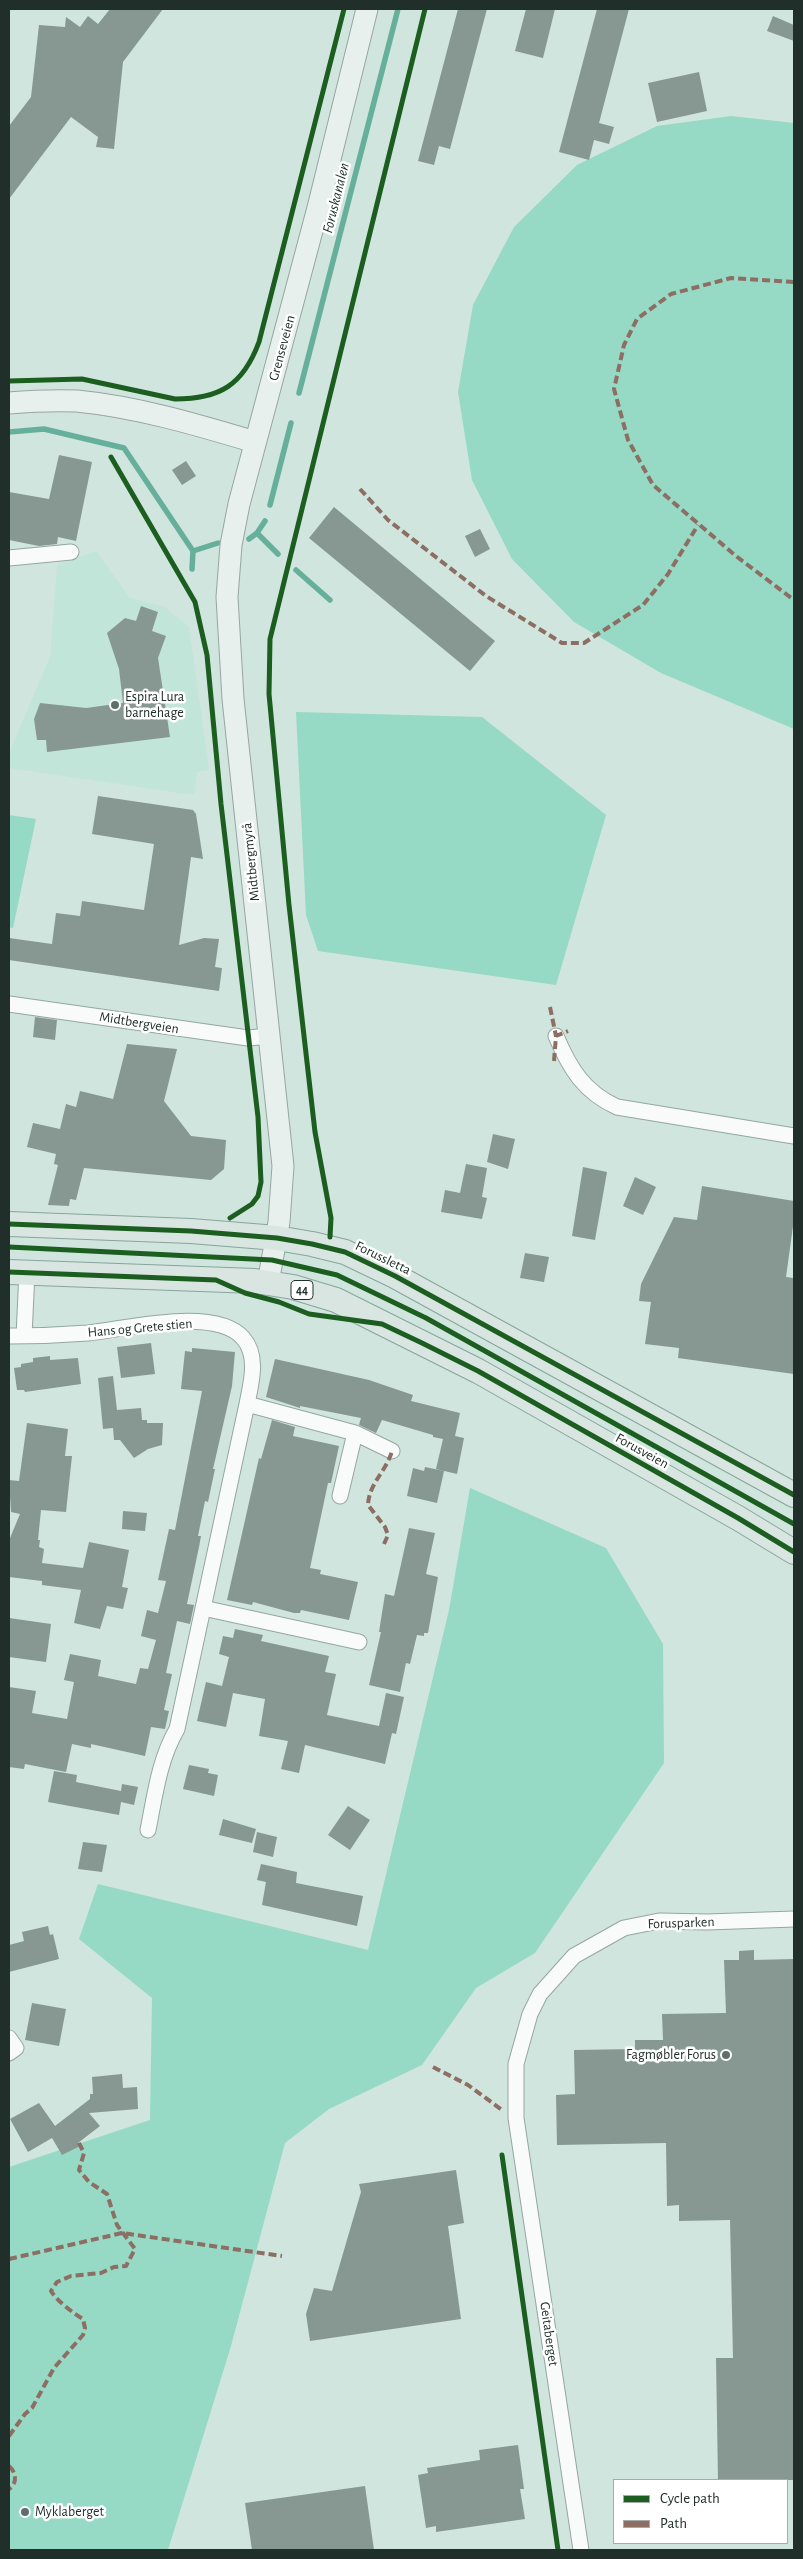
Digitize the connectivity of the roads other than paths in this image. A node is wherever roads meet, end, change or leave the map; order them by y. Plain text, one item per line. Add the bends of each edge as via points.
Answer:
1 (367, 9) edge
2 (9, 403) edge
3 (255, 442) junction
4 (71, 552) dead end
5 (9, 558) edge
6 (9, 1004) edge
7 (270, 1036) junction
8 (556, 1036) dead end
9 (794, 1136) edge
10 (9, 1224) edge
11 (277, 1238) junction
12 (18, 1272) edge
13 (268, 1283) junction
14 (16, 1336) edge
15 (248, 1404) junction
16 (355, 1433) junction
17 (392, 1451) dead end
18 (794, 1495) edge
19 (340, 1496) dead end
20 (794, 1552) edge
21 (203, 1608) junction
22 (359, 1642) dead end
23 (148, 1830) dead end
24 (794, 1919) edge
25 (9, 2038) edge
26 (9, 2053) edge
27 (516, 2118) joint
28 (581, 2550) edge

1 - 3 street, Grenseveien
2 - 3 street via 101,404 173,419
3 - 7 street, Midtbergmyrå via 231,545 227,597 233,699
4 - 5 street
6 - 7 street, Midtbergveien via 238,1037
7 - 11 street, Midtbergmyrå via 283,1166
8 - 9 street via 579,1080 596,1096 618,1107
10 - 11 main road, Forussletta via 191,1231
11 - 13 street, Midtbergmyrå
11 - 18 main road, Forussletta via 328,1247 368,1262
12 - 13 main road, 44
12 - 14 street, Hans og Grete stien
13 - 20 main road, Forusveien / 44 via 336,1300 478,1371
14 - 15 street, Hans og Grete stien via 90,1333 173,1323 219,1324 243,1337 250,1351 253,1371
15 - 16 street
15 - 21 street, Hans og Grete stien
16 - 17 street
16 - 19 street
21 - 22 street
21 - 23 street, Hans og Grete stien via 177,1729 159,1772
24 - 27 street, Forusparken via 658,1920 624,1928 574,1956 540,1994 530,2014 516,2064
25 - 26 street via 16,2048
27 - 28 street, Geitaberget

